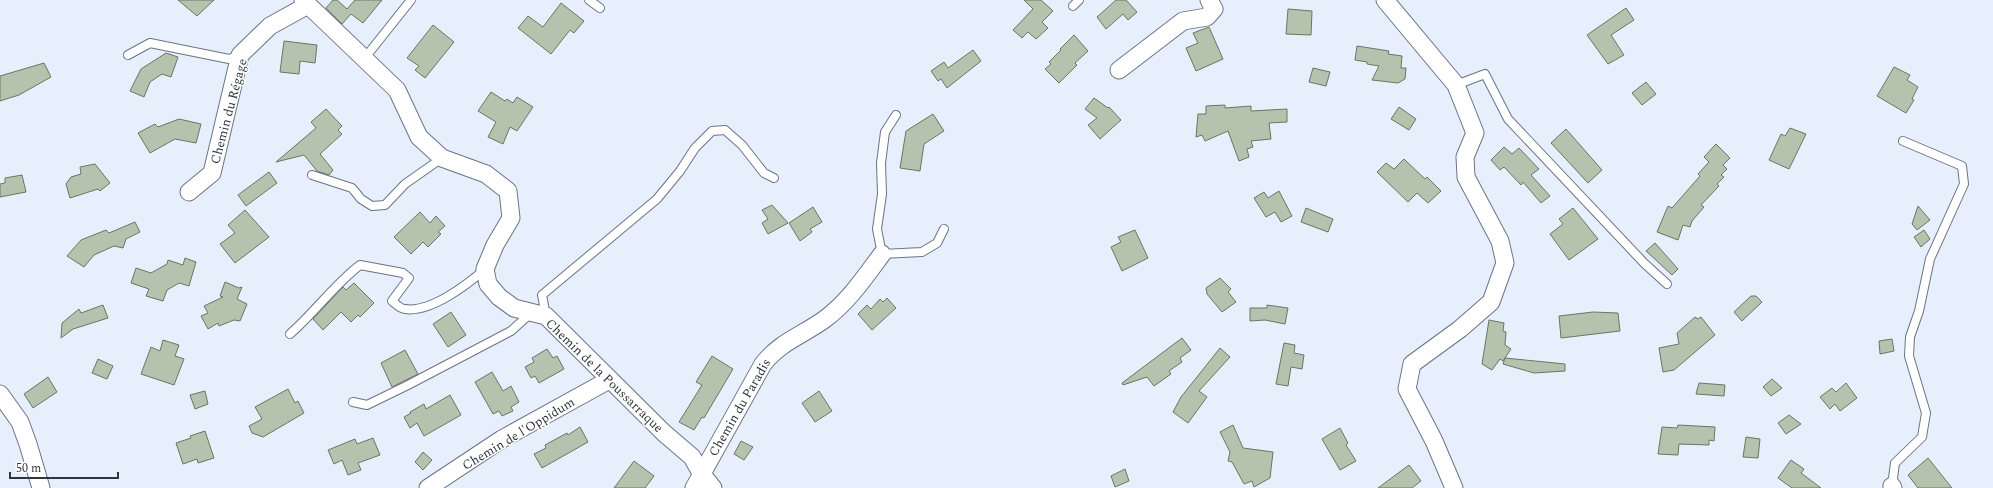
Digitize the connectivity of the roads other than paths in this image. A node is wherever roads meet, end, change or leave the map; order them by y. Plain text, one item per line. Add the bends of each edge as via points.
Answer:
1 (411, 0) edge
2 (590, 0) edge
3 (1209, 0) edge
4 (1384, 0) edge
5 (305, 2) edge
6 (600, 8) dead end
7 (128, 55) dead end
8 (240, 55) junction
9 (364, 59) junction
10 (1119, 70) dead end
11 (1456, 85) junction
12 (896, 115) dead end
13 (1902, 141) dead end
14 (442, 158) junction
15 (312, 175) dead end
16 (774, 178) dead end
17 (189, 192) dead end
18 (944, 229) dead end
19 (882, 254) junction
20 (485, 269) junction
21 (1667, 284) dead end
22 (539, 314) junction
23 (290, 334) dead end
24 (609, 380) junction
25 (0, 394) edge
26 (353, 402) dead end
27 (697, 481) edge
28 (1892, 487) edge
29 (41, 488) edge
30 (428, 488) edge
31 (713, 488) edge
32 (1454, 488) edge

1 - 9 lane
2 - 6 lane
3 - 10 street via 1214,9 1207,17 1183,21
4 - 11 street
5 - 8 street, Chemin du Régage via 270,26
5 - 9 street
7 - 8 lane via 150,43 229,59
8 - 17 street, Chemin du Régage via 212,173
9 - 14 street via 397,90 419,137
11 - 21 lane via 1485,74 1508,119
11 - 32 street via 1475,133 1465,157 1466,178 1500,241 1505,263 1491,302 1460,329 1412,364 1407,389 1434,441
12 - 19 lane via 885,132 881,163 882,194 877,229
13 - 28 lane via 1962,166 1964,184 1930,259 1919,311 1910,337 1909,356 1926,414 1922,437 1895,463
14 - 15 lane via 406,184 385,205 372,206 361,199 352,188
14 - 20 street via 486,174 508,191 511,218
16 - 22 lane via 764,173 742,145 725,130 712,131 695,148 657,199 542,295
18 - 19 lane via 937,243 922,252
19 - 27 street, Chemin du Paradis via 856,289 825,318 773,351 763,364
20 - 22 street, Chemin de la Poussarraque via 488,284 499,297 514,308
20 - 23 lane via 457,290 422,309 403,309 392,301 408,278 403,273 360,265 344,277
22 - 24 street, Chemin de la Poussarraque
22 - 26 lane via 367,405
24 - 27 street, Chemin de la Poussarraque via 692,457
24 - 30 street, Chemin de l'Oppidum via 502,439
25 - 29 street via 20,422
27 - 31 street, Chemin de la Poussarraque

